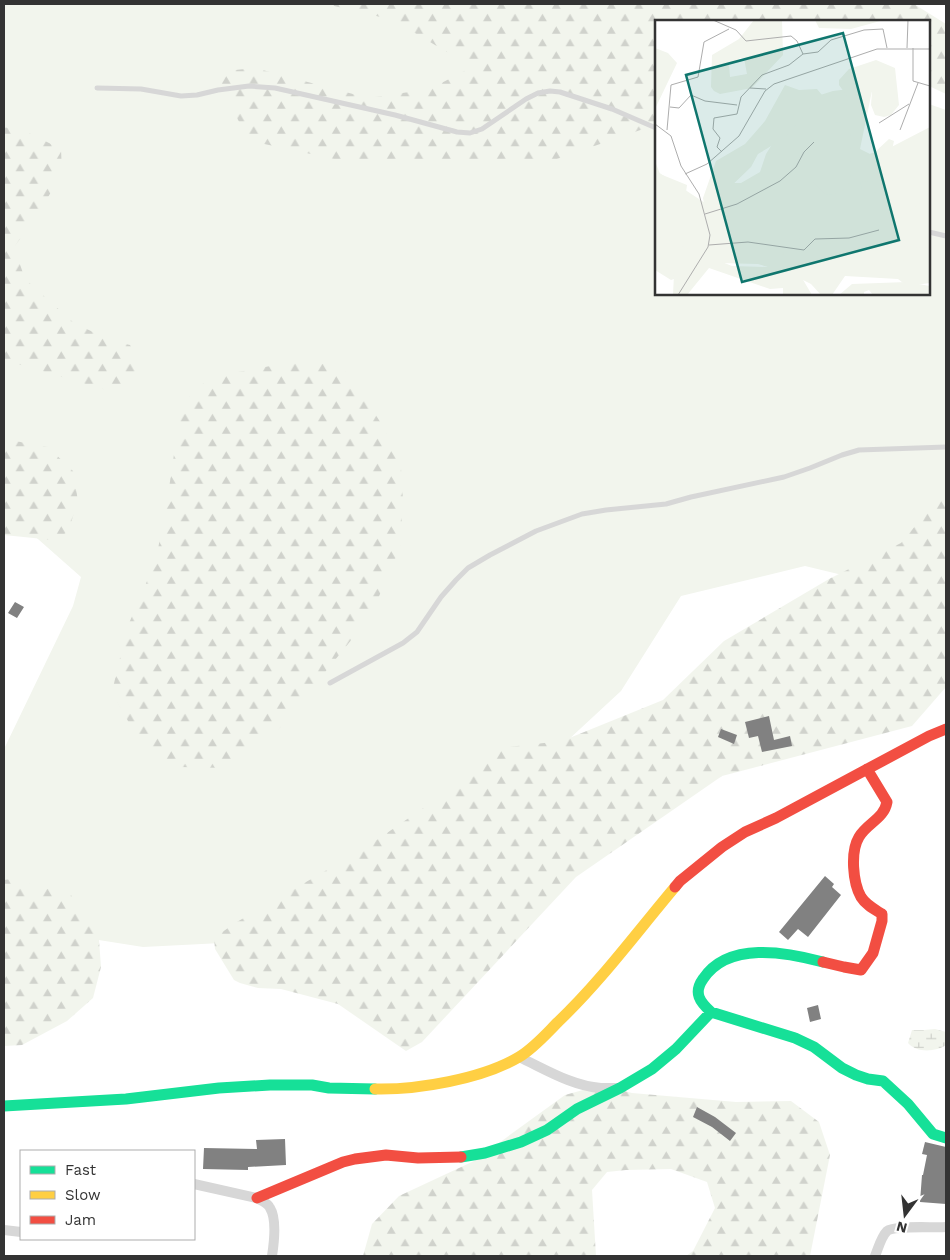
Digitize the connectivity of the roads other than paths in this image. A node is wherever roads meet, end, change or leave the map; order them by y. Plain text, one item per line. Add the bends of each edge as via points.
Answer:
1 (97, 88) dead end
2 (655, 128) edge
3 (930, 232) edge
4 (946, 236) edge
5 (946, 447) edge
6 (330, 683) dead end
7 (946, 729) edge
8 (867, 769) junction
9 (711, 1012) junction
10 (519, 1057) junction
11 (620, 1088) junction
12 (4, 1106) edge
13 (946, 1138) edge
14 (195, 1184) edge
15 (257, 1198) junction
16 (946, 1228) edge
17 (4, 1230) edge
18 (20, 1232) edge
19 (272, 1256) edge
20 (875, 1256) edge

1 - 2 lane via 141,89 181,96 249,86 275,88 470,133 482,129 526,99 550,91 612,109
3 - 4 lane
5 - 6 lane via 859,450 784,477 666,504 582,514 536,531 468,568 441,597 417,632 403,644
7 - 8 street
8 - 9 street via 887,802 886,812 864,831 855,850 858,893 866,904 882,914 873,953 861,970 780,953 746,954 723,959 700,983 697,995
8 - 10 street via 746,832 701,863 680,881 580,1002
9 - 11 street via 664,1061
9 - 13 street via 795,1038 814,1047 842,1068 868,1079 883,1081 934,1134
10 - 11 street via 581,1084
10 - 12 street via 469,1077 411,1087 253,1086 126,1099
11 - 15 street via 576,1109 547,1130 485,1154 355,1158
14 - 15 street
15 - 19 street via 267,1203 274,1218
16 - 20 street via 888,1230
17 - 18 street

